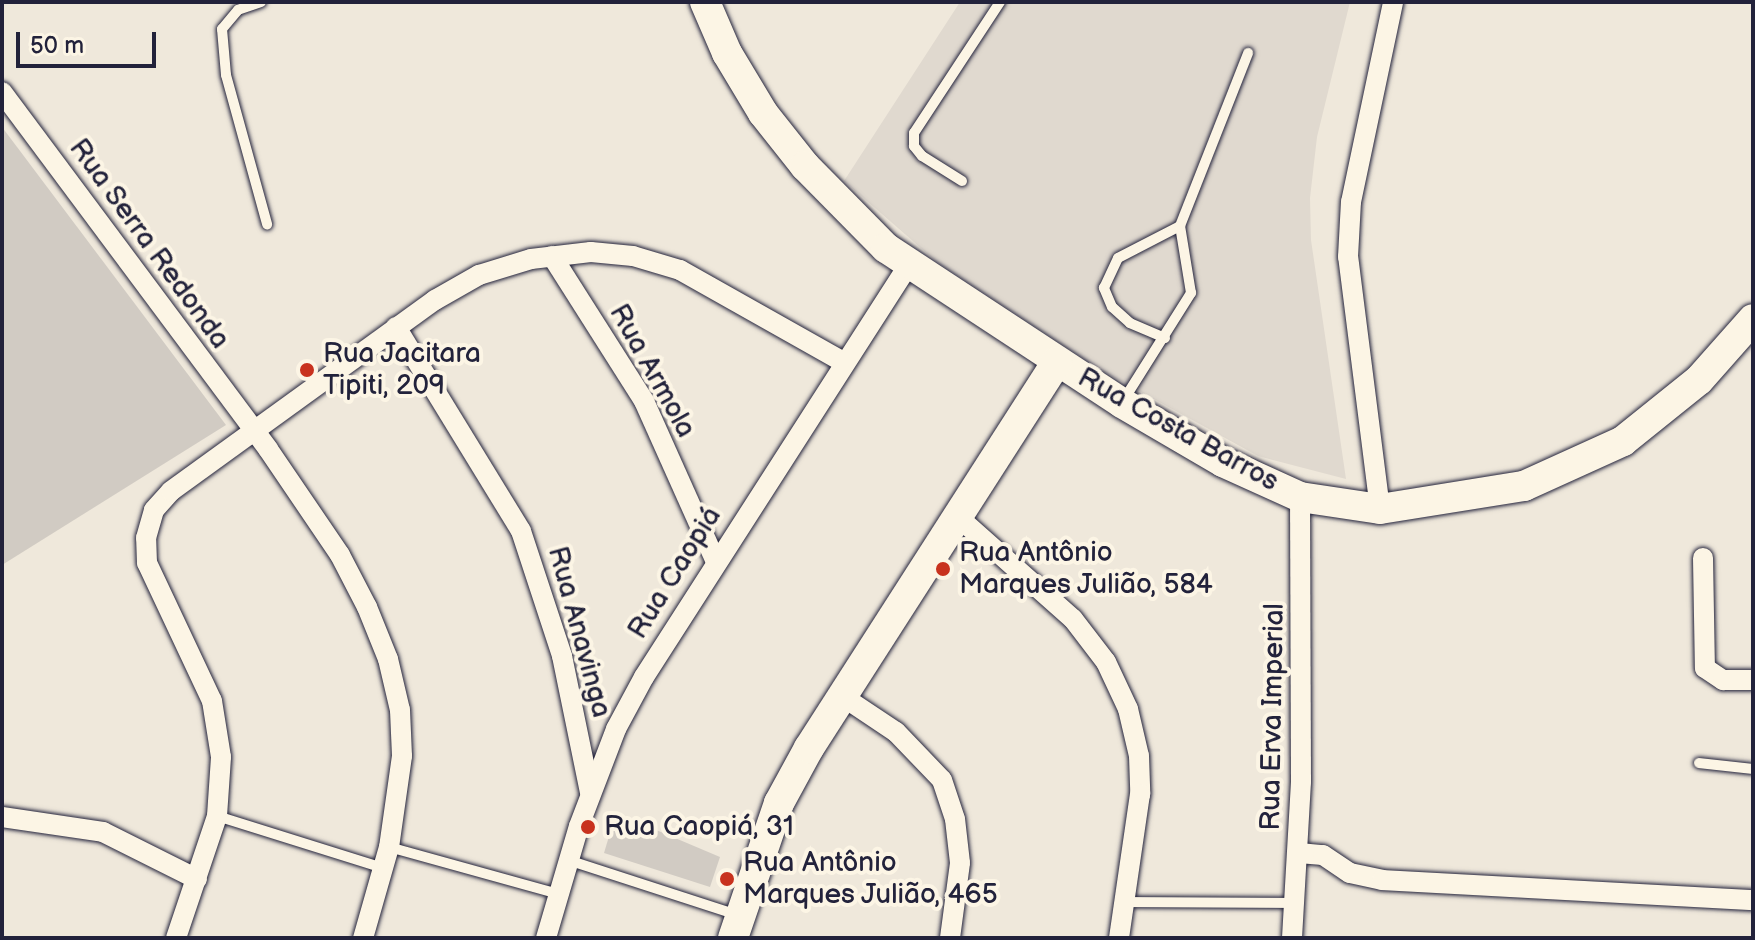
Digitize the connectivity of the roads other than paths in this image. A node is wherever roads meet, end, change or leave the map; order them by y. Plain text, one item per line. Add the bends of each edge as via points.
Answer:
1 (261, 2) edge
2 (705, 2) edge
3 (1000, 2) edge
4 (1393, 2) edge
5 (1248, 53) dead end
6 (2, 92) edge
7 (962, 181) dead end
8 (267, 224) dead end
9 (1180, 226) junction
10 (552, 256) junction
11 (908, 266) junction
12 (1753, 319) edge
13 (396, 327) junction
14 (1165, 338) junction
15 (843, 362) junction
16 (1057, 362) junction
17 (1122, 403) junction
18 (252, 428) junction
19 (1300, 497) junction
20 (1380, 509) junction
21 (957, 516) junction
22 (1703, 558) dead end
23 (715, 560) junction
24 (1753, 680) edge
25 (842, 696) junction
26 (1699, 763) dead end
27 (1753, 769) edge
28 (591, 795) junction
29 (217, 816) junction
30 (2, 817) edge
31 (389, 847) junction
32 (1299, 853) junction
33 (568, 860) junction
34 (383, 868) junction
35 (197, 879) junction
36 (558, 894) junction
37 (1753, 900) edge
38 (1124, 902) junction
39 (1296, 903) junction
40 (736, 927) edge
41 (176, 938) edge
42 (363, 938) edge
43 (546, 938) edge
44 (950, 938) edge
45 (1119, 938) edge
46 (1292, 938) edge

1 - 8 lane via 238,10 222,29 226,75
2 - 11 main road, Rua Costa Barros via 727,53 763,113 847,212
3 - 7 lane via 914,133 922,156
4 - 20 street via 1351,202 1348,257
5 - 9 lane
6 - 18 street, Rua Serra Redonda
9 - 14 lane via 1191,293
9 - 14 lane via 1118,258 1104,288 1112,307 1130,323
10 - 13 street via 479,275
10 - 15 street via 633,256 680,270
10 - 23 street, Rua Armola via 644,401
11 - 15 street, Rua Caopiá
11 - 16 main road, Rua Costa Barros
12 - 20 main road, Rua Costa Barros via 1699,380 1623,441 1524,486
13 - 18 street
13 - 28 street, Rua Anavinga via 521,531 562,656
14 - 17 lane
15 - 23 street, Rua Caopiá
16 - 17 main road, Rua Costa Barros
16 - 21 main road
17 - 19 main road, Rua Costa Barros via 1223,462
18 - 29 street via 171,491 154,510 146,538 155,585 203,680 218,725
18 - 31 street, Rua Serra Redonda via 340,555 388,659 400,710 402,756
19 - 20 main road, Rua Costa Barros
19 - 32 street, Rua Erva Imperial
21 - 25 main road
21 - 38 street via 1073,619 1106,662 1128,709 1139,756 1140,794
22 - 24 street via 1705,668 1723,680
23 - 28 street, Rua Caopiá via 616,729
25 - 40 main road via 779,803
25 - 44 street via 896,732 942,780 955,819 960,863
26 - 27 lane
28 - 33 street, Rua Caopiá
29 - 34 lane
29 - 35 street
30 - 35 street via 103,832
31 - 34 street, Rua Serra Redonda
31 - 36 lane
32 - 37 street via 1323,855 1350,873 1382,880
32 - 39 street, Rua Erva Imperial
33 - 36 street, Rua Caopiá
33 - 40 lane
34 - 42 street, Rua Serra Redonda
35 - 41 street
36 - 43 street, Rua Caopiá
38 - 39 lane
38 - 45 street
39 - 46 street, Rua Erva Imperial

